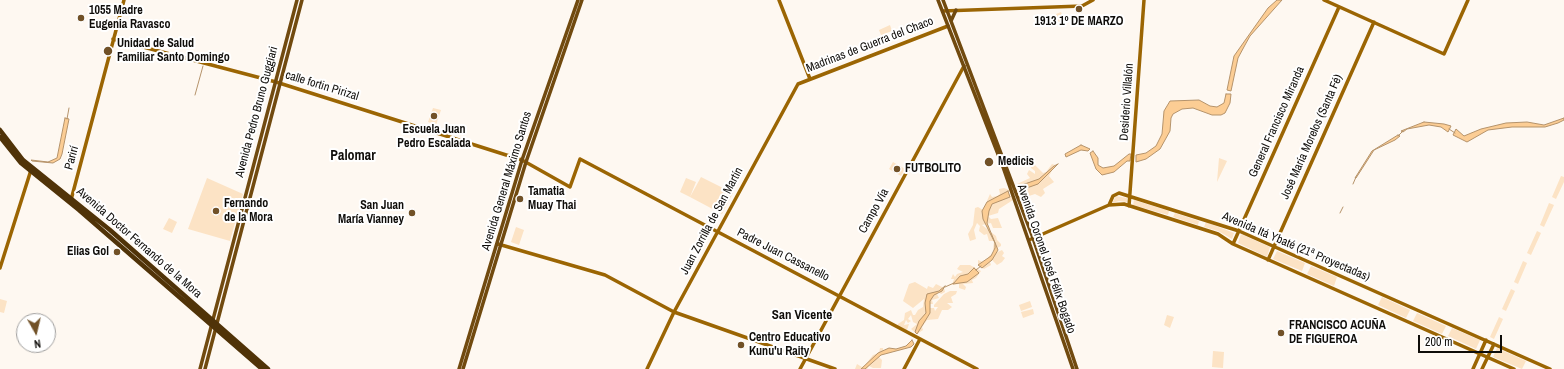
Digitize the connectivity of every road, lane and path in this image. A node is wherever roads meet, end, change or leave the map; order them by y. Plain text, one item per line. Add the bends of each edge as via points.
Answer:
1 (124, 0) edge
2 (297, 0) edge
3 (302, 0) edge
4 (578, 0) edge
5 (582, 0) edge
6 (779, 0) edge
7 (938, 0) edge
8 (943, 0) edge
9 (1093, 0) edge
10 (1144, 0) edge
11 (1324, 0) edge
12 (1468, 0) edge
13 (1087, 4) edge
14 (1339, 7) junction
15 (956, 10) junction
16 (945, 11) junction
17 (1374, 22) junction
18 (950, 24) junction
19 (113, 39) junction
20 (966, 62) junction
21 (964, 67) junction
22 (810, 79) junction
23 (276, 82) junction
24 (280, 84) junction
25 (798, 84) joint
26 (990, 129) junction
27 (0, 130) edge
28 (0, 137) edge
29 (524, 161) junction
30 (32, 169) junction
31 (570, 187) joint
32 (1130, 196) junction
33 (71, 200) junction
34 (1109, 205) junction
35 (1129, 206) junction
36 (717, 232) junction
37 (1239, 232) junction
38 (1031, 239) junction
39 (499, 244) junction
40 (1233, 244) junction
41 (1274, 246) junction
42 (1268, 260) junction
43 (0, 268) edge
44 (839, 296) junction
45 (674, 312) junction
46 (214, 324) junction
47 (920, 339) junction
48 (1486, 340) junction
49 (1494, 344) junction
50 (1480, 354) junction
51 (1488, 357) junction
52 (805, 359) junction
53 (200, 369) edge
54 (204, 369) edge
55 (262, 369) edge
56 (268, 369) edge
57 (459, 369) edge
58 (463, 369) edge
59 (647, 369) edge
60 (800, 369) edge
61 (835, 369) edge
62 (904, 369) edge
63 (977, 369) edge
64 (1073, 369) edge
65 (1077, 369) edge
66 (1473, 369) edge
67 (1482, 369) edge
68 (1514, 369) edge
69 (1550, 369) edge

1 - 19 street, Parirí
2 - 23 main road, Avenida Pedro Bruno Guggiari
3 - 24 main road, Avenida Pedro Bruno Guggiari
4 - 29 main road, Avenida General Máximo Santos
5 - 29 main road, Avenida General Máximo Santos
6 - 22 street
7 - 16 main road, Avenida Coronel José Félix Bogado
8 - 16 main road, Avenida Coronel José Félix Bogado
9 - 13 street
10 - 32 street, Desiderio Villalón
11 - 14 street
12 - 17 street via 1444,54
13 - 15 street
14 - 17 street
14 - 37 street, General Francisco Miranda
15 - 16 street
15 - 18 main road
16 - 18 main road, Avenida Coronel José Félix Bogado
17 - 41 street, José María Morelos (Santa Fé)
18 - 20 main road, Avenida Coronel José Félix Bogado
18 - 21 main road, Avenida Coronel José Félix Bogado
18 - 22 street, Madrinas de Guerra del Chaco
19 - 23 street, calle fortin Pirizal
19 - 33 street, Parirí
20 - 21 street, Campo Vía
20 - 26 main road, Avenida Coronel José Félix Bogado
21 - 26 main road, Avenida Coronel José Félix Bogado
21 - 44 street, Campo Vía
22 - 25 street, Madrinas de Guerra del Chaco
23 - 24 street, calle fortin Pirizal
23 - 46 main road, Avenida Pedro Bruno Guggiari
24 - 29 street, calle fortin Pirizal
24 - 46 main road, Avenida Pedro Bruno Guggiari
25 - 36 street, Juan Zorrilla de San Martín
26 - 38 main road, Avenida Coronel José Félix Bogado
27 - 30 highway, Avenida Doctor Fernando de la Mora
28 - 30 highway, Avenida Doctor Fernando de la Mora via 17,160
29 - 31 street, calle fortin Pirizal
29 - 39 main road, Avenida General Máximo Santos
30 - 33 highway, Avenida Doctor Fernando de la Mora
30 - 43 street
31 - 36 street, Padre Juan Cassanello via 580,159
32 - 34 street, Avenida Itá Ybaté (21ª Proyectadas) via 1116,194 1112,196
32 - 35 street, Desiderio Villalón
32 - 37 street, Avenida Itá Ybaté (21ª Proyectadas)
33 - 46 highway, Avenida Doctor Fernando de la Mora
34 - 35 street, Avenida Itá Ybaté (21ª Proyectadas) via 1118,203
34 - 38 street
35 - 40 street, Avenida Itá Ybaté (21ª Proyectadas) via 1218,234
36 - 44 street, Padre Juan Cassanello
36 - 45 street, Juan Zorrilla de San Martín
37 - 40 street, General Francisco Miranda
37 - 41 street, Avenida Itá Ybaté (21ª Proyectadas)
38 - 64 main road, Avenida Coronel José Félix Bogado
38 - 65 main road, Avenida Coronel José Félix Bogado
39 - 45 street via 605,275
39 - 57 main road, Avenida General Máximo Santos
39 - 58 main road, Avenida General Máximo Santos
40 - 42 street, Avenida Itá Ybaté (21ª Proyectadas)
41 - 42 street, José María Morelos (Santa Fé)
41 - 48 street, Avenida Itá Ybaté (21ª Proyectadas)
42 - 50 street, Avenida Itá Ybaté (21ª Proyectadas)
44 - 47 street, Padre Juan Cassanello
44 - 52 street, Campo Vía
45 - 52 street
45 - 59 street, Juan Zorrilla de San Martín
46 - 53 main road, Avenida Pedro Bruno Guggiari
46 - 54 main road, Avenida Pedro Bruno Guggiari
46 - 55 highway, Avenida Doctor Fernando de la Mora
46 - 56 highway, Avenida Doctor Fernando de la Mora
47 - 62 street
47 - 63 street, Padre Juan Cassanello
48 - 49 street, Avenida Itá Ybaté (21ª Proyectadas)
48 - 50 street
49 - 51 street
49 - 69 street, Avenida Itá Ybaté (21ª Proyectadas)
50 - 51 street, Avenida Itá Ybaté (21ª Proyectadas)
50 - 66 street
51 - 67 street
51 - 68 street, Avenida Itá Ybaté (21ª Proyectadas)
52 - 60 street, Campo Vía
52 - 61 street

